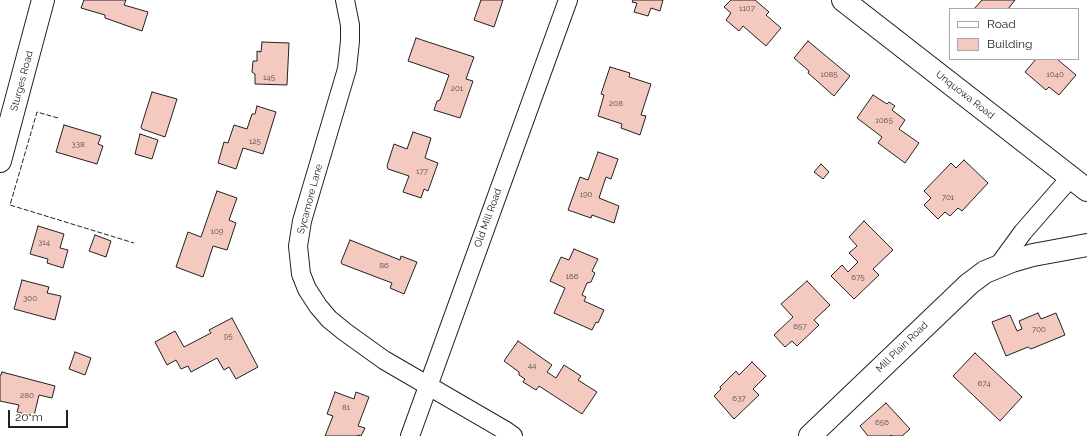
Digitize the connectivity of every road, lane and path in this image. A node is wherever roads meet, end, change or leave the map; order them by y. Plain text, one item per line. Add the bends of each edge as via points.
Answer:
1 (44, 0) edge
2 (345, 0) edge
3 (568, 0) edge
4 (843, 0) edge
5 (0, 161) edge
6 (1079, 184) edge
7 (1087, 245) edge
8 (999, 265) junction
9 (428, 384) junction
10 (410, 436) edge
11 (513, 436) edge
12 (810, 436) edge

1 - 5 main road, Sturges Road
2 - 9 street, Sycamore Lane via 350,25 347,69 302,221 298,246 301,274 318,306 329,319 384,360
3 - 9 street, Old Mill Road
4 - 6 main road, Unquowa Road
6 - 8 street, Mill Plain Road via 1023,232
7 - 8 main road, Mill Plain Road via 1033,255
8 - 12 main road, Mill Plain Road via 969,284
9 - 10 street, Old Mill Road
9 - 11 street, Sycamore Lane

